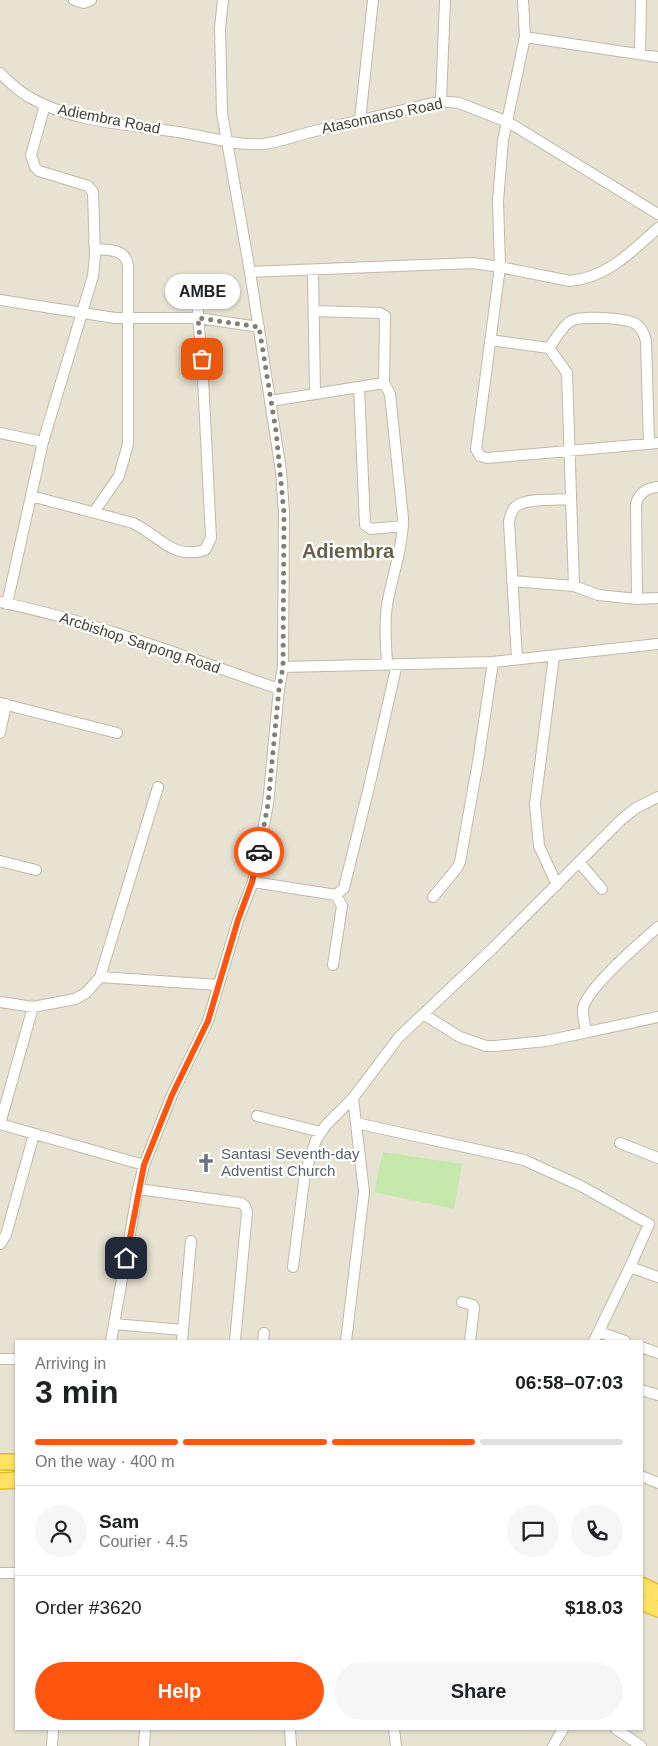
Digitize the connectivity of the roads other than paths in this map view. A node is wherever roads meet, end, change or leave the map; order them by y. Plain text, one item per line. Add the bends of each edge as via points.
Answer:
1 (74, 0) edge
2 (91, 0) edge
3 (223, 0) edge
4 (372, 0) edge
5 (445, 0) edge
6 (523, 0) edge
7 (641, 0) edge
8 (526, 37) junction
9 (640, 54) junction
10 (658, 57) edge
11 (0, 73) edge
12 (441, 101) junction
13 (45, 106) junction
14 (360, 120) junction
15 (508, 122) junction
16 (228, 141) junction
17 (658, 214) edge
18 (658, 228) edge
19 (94, 241) junction
20 (500, 267) junction
21 (313, 270) junction
22 (250, 272) junction
23 (198, 289) dead end
24 (0, 300) edge
25 (314, 311) junction
26 (82, 313) junction
27 (128, 318) junction
28 (198, 318) junction
29 (259, 327) junction
30 (490, 340) junction
31 (549, 348) junction
32 (384, 383) junction
33 (359, 387) junction
34 (315, 394) junction
35 (271, 401) junction
36 (0, 433) edge
37 (43, 442) junction
38 (654, 443) edge
39 (570, 452) junction
40 (658, 487) edge
41 (32, 496) junction
42 (571, 499) junction
43 (94, 512) junction
44 (403, 526) junction
45 (512, 581) junction
46 (574, 586) junction
47 (637, 598) junction
48 (658, 598) edge
49 (4, 603) edge
50 (658, 644) edge
51 (554, 656) junction
52 (517, 659) junction
53 (493, 662) junction
54 (392, 664) junction
55 (283, 667) junction
56 (279, 689) junction
57 (3, 704) edge
58 (0, 733) edge
59 (117, 733) dead end
60 (158, 786) dead end
61 (658, 797) edge
62 (0, 861) edge
63 (579, 862) junction
64 (36, 870) dead end
65 (252, 882) junction
66 (557, 885) junction
67 (602, 889) dead end
68 (336, 895) junction
69 (433, 897) dead end
70 (658, 927) edge
71 (333, 965) dead end
72 (100, 977) junction
73 (218, 985) junction
74 (0, 1002) edge
75 (32, 1007) junction
76 (422, 1014) junction
77 (658, 1017) edge
78 (586, 1031) junction
79 (353, 1098) junction
80 (257, 1116) dead end
81 (0, 1124) edge
82 (356, 1124) junction
83 (321, 1132) junction
84 (34, 1134) junction
85 (620, 1142) dead end
86 (658, 1158) edge
87 (144, 1165) junction
88 (138, 1189) junction
89 (191, 1241) dead end
90 (0, 1244) edge
91 (293, 1267) dead end
92 (630, 1268) junction
93 (658, 1278) edge
94 (462, 1302) dead end
95 (114, 1324) junction
96 (183, 1330) junction
97 (596, 1337) edge
98 (111, 1340) edge
99 (182, 1340) edge
100 (235, 1340) edge
101 (346, 1340) edge
102 (470, 1340) edge
103 (618, 1340) edge
104 (643, 1348) edge
105 (658, 1353) edge
106 (0, 1359) edge
107 (15, 1359) edge
108 (643, 1391) edge
109 (658, 1395) edge
110 (0, 1462) edge
111 (15, 1462) edge
112 (643, 1476) edge
113 (15, 1480) edge
114 (657, 1480) edge
115 (0, 1481) edge
116 (0, 1573) edge
117 (15, 1573) edge
118 (643, 1586) edge
119 (658, 1593) edge
120 (643, 1603) edge
121 (658, 1609) edge
122 (53, 1730) edge
123 (145, 1730) edge
124 (290, 1730) edge
125 (394, 1730) edge
126 (562, 1730) edge
127 (617, 1730) edge
128 (52, 1746) edge
129 (144, 1746) edge
130 (291, 1746) edge
131 (396, 1746) edge
132 (553, 1746) edge
133 (641, 1746) edge

1 - 2 street via 84,3
3 - 16 street via 221,100
4 - 14 street
5 - 12 street
6 - 8 street
7 - 9 street
8 - 9 street
8 - 15 street
9 - 10 street
11 - 13 street, Adiembra Road
12 - 14 street, Atasomanso Road
12 - 15 street, Atasomanso Road via 459,103
13 - 16 street, Adiembra Road via 113,123
13 - 19 street via 31,158 39,171 90,188 94,197
14 - 16 street, Atasomanso Road via 261,144
15 - 17 street, Atasomanso Road
15 - 20 street via 503,140 498,201
16 - 22 street
18 - 20 street via 620,260 596,276 582,280 570,281
19 - 26 street via 94,267
19 - 27 street via 96,249 118,251 128,262
20 - 21 street via 473,264
20 - 30 street
21 - 22 street
21 - 25 street
22 - 29 street
23 - 28 street
24 - 26 street
25 - 32 street via 383,313 386,319
25 - 34 street
26 - 27 street
26 - 37 street
27 - 28 street
27 - 43 street via 128,444 119,476
28 - 29 street
28 - 43 street via 211,538 208,546 202,551 173,550 133,523
29 - 35 street
30 - 31 street
30 - 39 street via 477,452 487,458
31 - 38 street via 574,320 592,318 632,322 641,328 646,340
31 - 39 street via 567,374
32 - 33 street
32 - 44 street via 390,394
33 - 34 street
33 - 44 street via 365,526 371,529
34 - 35 street
35 - 55 street via 284,513
36 - 37 street
37 - 41 street
38 - 39 street
39 - 42 street
40 - 47 street via 642,493 636,504
41 - 43 street
41 - 49 street
42 - 45 street via 526,502 514,508 508,522
42 - 46 street
44 - 54 street via 387,605
45 - 46 street
45 - 52 street
46 - 47 street via 598,595
47 - 48 street
49 - 56 street, Arcbishop Sarpong Road via 137,640
50 - 51 street
51 - 52 street
51 - 66 street via 535,804 539,846
52 - 53 street
53 - 54 street
53 - 69 street via 460,862
54 - 55 street
54 - 68 street via 369,787 344,888
55 - 56 street
56 - 65 street via 268,804
57 - 58 street
57 - 59 street
60 - 72 street
61 - 63 street via 629,813
62 - 64 street
63 - 66 street
63 - 67 street
65 - 68 street
65 - 73 street
66 - 76 street
68 - 71 street via 342,906
70 - 78 street via 600,982 585,1003
72 - 73 street
72 - 75 street via 81,997
73 - 87 street via 208,1021 172,1095
74 - 75 street
75 - 81 street
76 - 78 street via 460,1037 486,1046 546,1041
76 - 79 street via 399,1037
77 - 78 street
79 - 82 street
79 - 83 street
80 - 83 street
81 - 84 street
82 - 92 street via 524,1160 580,1186 649,1224
82 - 101 street via 364,1192
83 - 91 street via 305,1173
84 - 87 street
84 - 90 street via 6,1235
85 - 86 street
87 - 88 street
88 - 95 street
88 - 100 street via 245,1206
89 - 96 street
92 - 93 street
92 - 97 street
94 - 102 street via 474,1308
95 - 96 street
95 - 98 street
96 - 99 street
97 - 103 street
104 - 105 street
106 - 107 street
108 - 109 street
110 - 111 highway
112 - 114 street
113 - 115 highway
116 - 117 street
118 - 119 highway
120 - 121 highway
122 - 128 street
123 - 129 street
124 - 130 street
125 - 131 street
126 - 132 street
127 - 133 street

